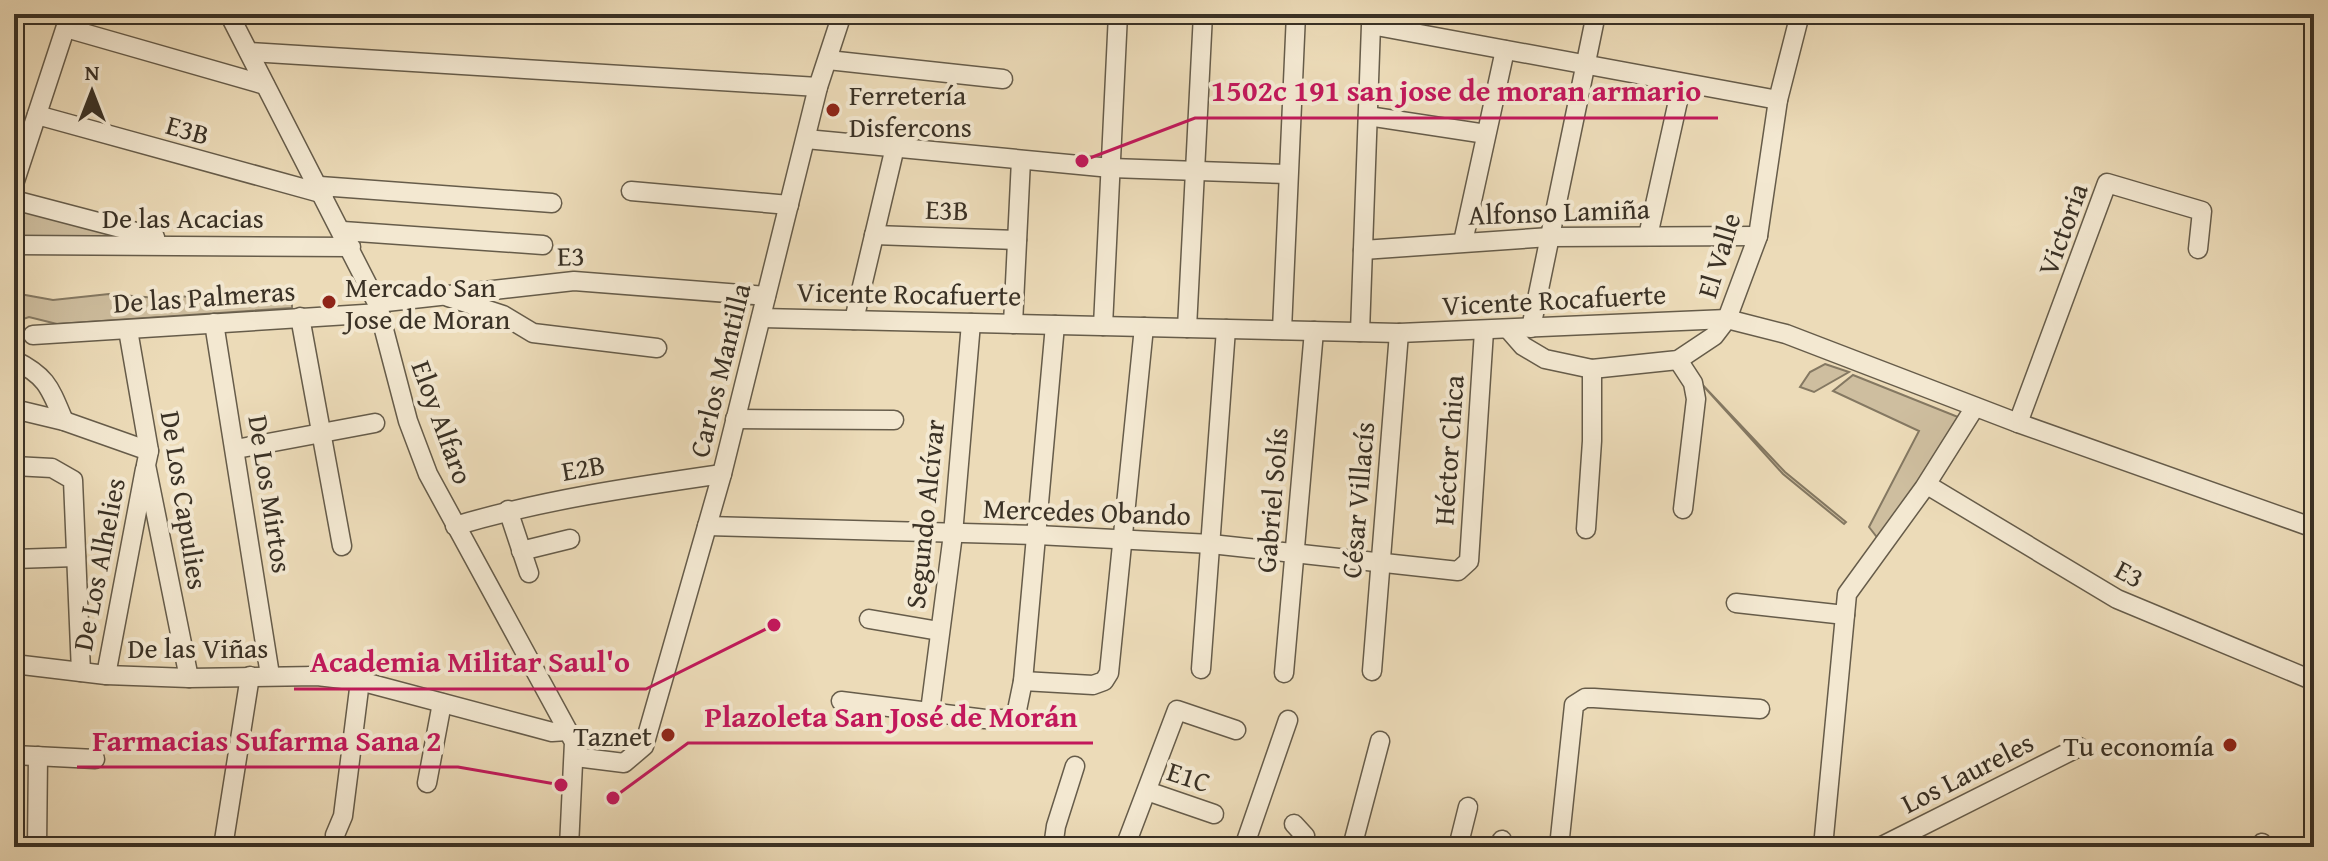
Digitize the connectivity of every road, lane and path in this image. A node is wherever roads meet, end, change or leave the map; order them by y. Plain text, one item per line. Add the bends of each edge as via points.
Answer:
1 (229, 14) edge
2 (842, 14) edge
3 (1118, 14) edge
4 (1203, 14) edge
5 (1296, 14) edge
6 (1596, 14) edge
7 (1800, 14) edge
8 (68, 21) edge
9 (1505, 50) junction
10 (249, 52) junction
11 (828, 60) junction
12 (1585, 65) junction
13 (1003, 79) dead end
14 (1682, 83) junction
15 (265, 85) junction
16 (818, 87) junction
17 (1778, 100) junction
18 (37, 115) junction
19 (1368, 116) junction
20 (1486, 134) junction
21 (806, 139) junction
22 (895, 147) junction
23 (1021, 160) junction
24 (1111, 168) junction
25 (1194, 172) junction
26 (1288, 174) junction
27 (14, 184) edge
28 (322, 190) junction
29 (631, 191) dead end
30 (14, 200) edge
31 (552, 203) dead end
32 (789, 205) junction
33 (874, 235) junction
34 (1648, 236) junction
35 (1758, 236) junction
36 (1550, 237) junction
37 (347, 239) junction
38 (1017, 240) junction
39 (1463, 242) junction
40 (180, 243) junction
41 (14, 245) edge
42 (543, 245) dead end
43 (2198, 249) dead end
44 (1363, 250) junction
45 (441, 295) junction
46 (766, 296) junction
47 (378, 308) junction
48 (300, 317) junction
49 (761, 318) junction
50 (1727, 319) junction
51 (854, 320) junction
52 (214, 323) junction
53 (971, 323) junction
54 (1013, 324) junction
55 (1055, 325) junction
56 (1103, 326) junction
57 (1144, 327) junction
58 (1187, 328) junction
59 (1531, 328) junction
60 (1226, 329) junction
61 (128, 330) junction
62 (1282, 330) junction
63 (1509, 330) junction
64 (1314, 331) junction
65 (1484, 331) junction
66 (1360, 332) junction
67 (1399, 333) junction
68 (33, 335) dead end
69 (657, 348) dead end
70 (14, 360) edge
71 (1678, 360) junction
72 (1592, 369) junction
73 (1975, 407) junction
74 (14, 409) edge
75 (735, 419) junction
76 (894, 420) dead end
77 (64, 421) junction
78 (375, 423) dead end
79 (2018, 423) junction
80 (319, 435) junction
81 (236, 449) junction
82 (148, 458) junction
83 (14, 466) edge
84 (722, 474) junction
85 (1934, 489) dead end
86 (1683, 509) dead end
87 (508, 510) junction
88 (455, 526) junction
89 (707, 526) junction
90 (2314, 528) edge
91 (1586, 529) dead end
92 (953, 534) junction
93 (1037, 535) junction
94 (570, 539) dead end
95 (1124, 539) junction
96 (1211, 544) junction
97 (342, 546) dead end
98 (521, 551) junction
99 (1295, 553) junction
100 (76, 557) junction
101 (14, 559) edge
102 (1380, 564) junction
103 (1463, 570) joint
104 (529, 573) dead end
105 (1736, 603) dead end
106 (1845, 615) junction
107 (869, 619) dead end
108 (939, 631) junction
109 (14, 664) edge
110 (1201, 669) dead end
111 (1372, 671) dead end
112 (81, 672) junction
113 (1284, 673) dead end
114 (106, 675) junction
115 (270, 675) junction
116 (250, 676) junction
117 (189, 678) junction
118 (360, 681) junction
119 (1023, 681) junction
120 (2314, 681) edge
121 (841, 701) dead end
122 (442, 703) junction
123 (1760, 709) dead end
124 (930, 711) junction
125 (1288, 720) dead end
126 (1236, 730) dead end
127 (567, 731) junction
128 (1380, 741) dead end
129 (2079, 747) dead end
130 (14, 755) edge
131 (38, 756) junction
132 (576, 757) junction
133 (95, 759) dead end
134 (1075, 766) dead end
135 (427, 783) dead end
136 (1147, 791) junction
137 (1468, 807) dead end
138 (1214, 814) dead end
139 (1294, 824) dead end
140 (335, 835) dead end
141 (37, 847) edge
142 (223, 847) edge
143 (569, 847) edge
144 (1053, 847) edge
145 (1125, 847) edge
146 (1244, 847) edge
147 (1302, 847) edge
148 (1352, 847) edge
149 (1458, 847) edge
150 (1559, 847) edge
151 (1823, 847) edge
152 (1880, 847) edge

1 - 10 street, Eloy Alfaro
2 - 11 street, Carlos Mantilla
3 - 24 street
4 - 25 street
5 - 26 street
6 - 12 street
7 - 17 street, El Valle
8 - 15 street
8 - 18 street
9 - 12 street
9 - 19 street via 1371,25
9 - 20 street
10 - 15 street, Eloy Alfaro
10 - 16 street
11 - 13 street
11 - 16 street, Carlos Mantilla
12 - 14 street
12 - 36 street
14 - 17 street
14 - 34 street
15 - 28 street, Eloy Alfaro
16 - 21 street, Carlos Mantilla
17 - 35 street, El Valle
18 - 27 street
18 - 28 street, E3B
19 - 20 street
19 - 44 street
20 - 39 street
21 - 22 street
21 - 32 street, Carlos Mantilla
22 - 23 street
22 - 33 street
23 - 24 street
23 - 38 street
24 - 25 street
24 - 56 street
25 - 26 street
25 - 58 street
26 - 62 street
28 - 31 street, E3B
28 - 37 street, Eloy Alfaro
29 - 32 street
30 - 40 street
32 - 46 street, Carlos Mantilla
33 - 38 street, E3B
33 - 51 street
34 - 35 street, Alfonso Lamiña
34 - 36 street, Alfonso Lamiña
35 - 50 street, El Valle
36 - 39 street, Alfonso Lamiña
36 - 59 street
37 - 40 street, De las Acacias
37 - 42 street, De las Acacias
37 - 47 street, Eloy Alfaro
38 - 54 street
39 - 44 street, Alfonso Lamiña
40 - 41 street, De las Acacias
43 - 79 street, Victoria via 2202,211 2107,183
44 - 66 street
45 - 46 street, E3 via 574,281
45 - 47 street, E3
45 - 69 street via 503,315 533,333
46 - 49 street, Carlos Mantilla
47 - 48 street, De las Palmeras
47 - 88 street, Eloy Alfaro via 408,421
48 - 52 street, De las Palmeras
48 - 80 street
49 - 51 street, Vicente Rocafuerte
49 - 75 street, Carlos Mantilla
50 - 59 street, Vicente Rocafuerte
50 - 71 street, El Valle via 1714,336
50 - 73 street, Vicente Rocafuerte via 1786,334
51 - 53 street, Vicente Rocafuerte
52 - 61 street, De las Palmeras
52 - 81 street, De Los Mirtos
53 - 54 street, Vicente Rocafuerte
53 - 92 street, Segundo Alcívar
54 - 55 street, Vicente Rocafuerte
55 - 56 street, Vicente Rocafuerte
55 - 93 street
56 - 57 street, Vicente Rocafuerte
57 - 58 street, Vicente Rocafuerte
57 - 95 street
58 - 60 street, Vicente Rocafuerte
59 - 63 street, Vicente Rocafuerte
60 - 62 street, Vicente Rocafuerte
60 - 96 street
61 - 68 street, De las Palmeras
61 - 82 street, De Los Capulies
62 - 64 street, Vicente Rocafuerte
63 - 65 street, Vicente Rocafuerte
63 - 72 street, El Valle via 1545,359
64 - 66 street, Vicente Rocafuerte
64 - 99 street, Gabriel Solís
65 - 67 street, Vicente Rocafuerte
65 - 103 street, Héctor Chica via 1469,561
66 - 67 street, Vicente Rocafuerte
67 - 102 street, César Villacís
70 - 77 street via 37,371
71 - 72 street, El Valle
71 - 86 street via 1696,399
72 - 91 street
73 - 79 street, Vicente Rocafuerte
73 - 106 street via 1847,594
74 - 77 street
75 - 76 street
75 - 84 street, Carlos Mantilla
77 - 82 street
78 - 80 street
79 - 90 street, Vicente Rocafuerte
80 - 81 street
80 - 97 street
81 - 115 street, De Los Mirtos
82 - 114 street, De Los Alhelies
82 - 117 street, De Los Capulies
83 - 100 street via 52,468 73,480
84 - 87 street, E2B
84 - 89 street, Carlos Mantilla
85 - 120 street, E3 via 2117,599
87 - 88 street, E2B
87 - 98 street
88 - 127 street, Eloy Alfaro
89 - 92 street, Mercedes Obando
89 - 132 street, Carlos Mantilla via 640,752 624,763
92 - 93 street, Mercedes Obando
92 - 108 street, Segundo Alcívar
93 - 95 street, Mercedes Obando
93 - 119 street
94 - 98 street
95 - 96 street, Mercedes Obando
95 - 119 street via 1107,679 1093,685
96 - 99 street, Mercedes Obando
96 - 110 street
98 - 104 street
99 - 102 street, Mercedes Obando
99 - 113 street, Gabriel Solís
100 - 101 street
100 - 112 street
102 - 103 street, Mercedes Obando
102 - 111 street, César Villacís
105 - 106 street
106 - 151 street
107 - 108 street
108 - 124 street, Segundo Alcívar
109 - 112 street, De las Viñas
112 - 114 street, De las Viñas
114 - 117 street, De las Viñas
115 - 116 street, De las Viñas
115 - 118 street, De las Viñas
116 - 117 street, De las Viñas
116 - 142 street
118 - 122 street, De las Viñas
118 - 140 street via 343,816
119 - 124 street via 1018,711 1011,718
121 - 124 street
122 - 127 street, De las Viñas via 552,732
122 - 135 street
123 - 150 street via 1594,698 1574,705
125 - 146 street
126 - 136 street via 1177,710
127 - 132 street, Eloy Alfaro
128 - 148 street
129 - 152 street, Los Laureles
130 - 131 street
131 - 133 street
131 - 141 street
132 - 143 street
134 - 144 street
136 - 138 street, E1C
136 - 145 street
137 - 149 street
139 - 147 street via 1305,836

